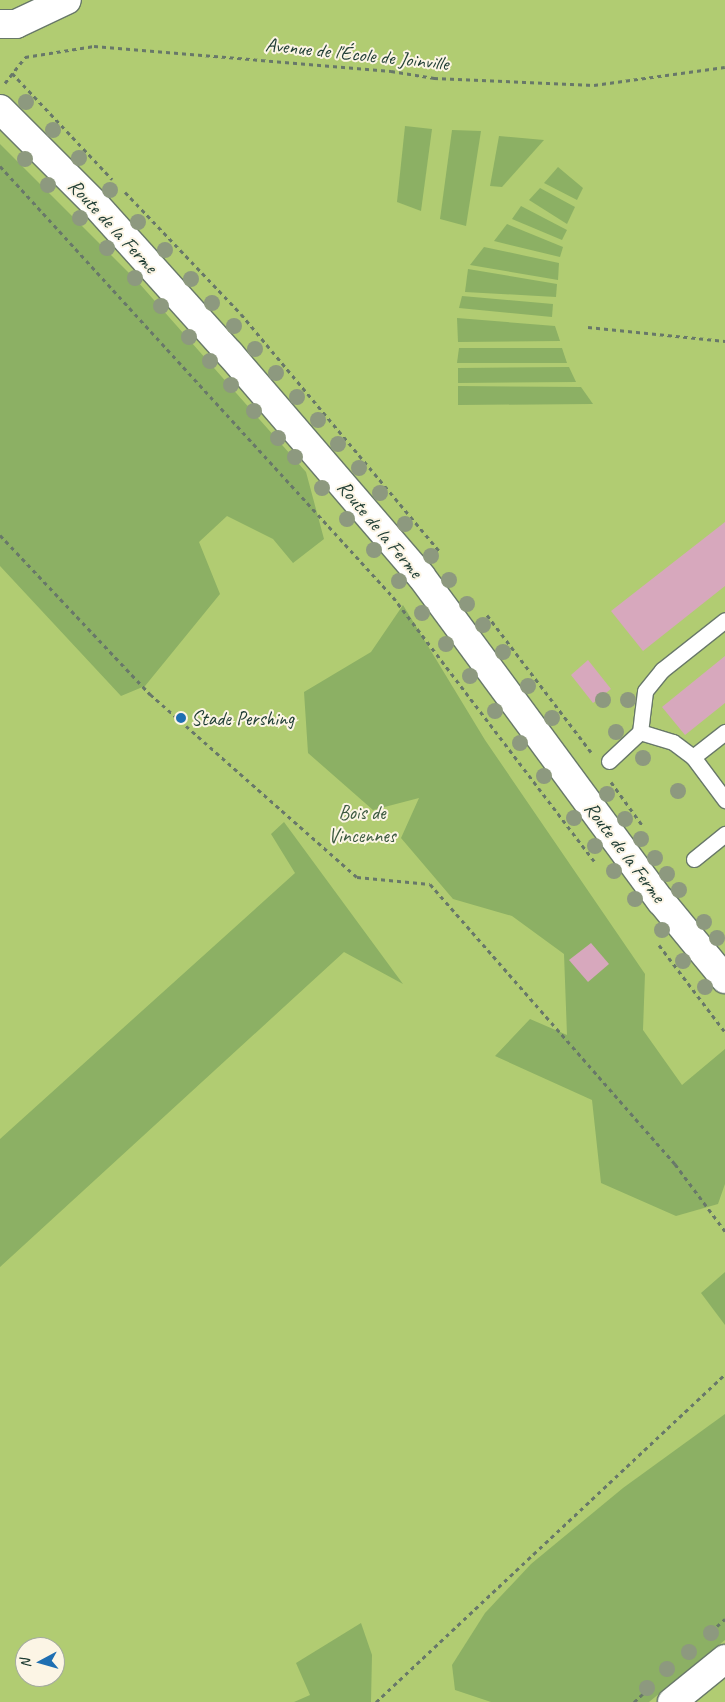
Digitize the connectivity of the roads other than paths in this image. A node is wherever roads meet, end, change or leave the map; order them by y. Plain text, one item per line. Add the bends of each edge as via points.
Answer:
1 (67, 0) edge
2 (0, 24) edge
3 (1, 98) edge
4 (725, 620) edge
5 (640, 732) junction
6 (725, 732) edge
7 (693, 758) junction
8 (608, 761) dead end
9 (725, 800) edge
10 (725, 834) edge
11 (694, 859) dead end
12 (725, 979) edge
13 (725, 1659) edge
14 (672, 1702) edge

1 - 2 main road via 16,24
3 - 12 main road, Route de la Ferme via 217,340 421,576 661,901
4 - 5 lane via 662,670 644,691
5 - 7 lane via 673,742
5 - 8 lane
6 - 7 lane
7 - 9 lane
10 - 11 lane
13 - 14 main road

